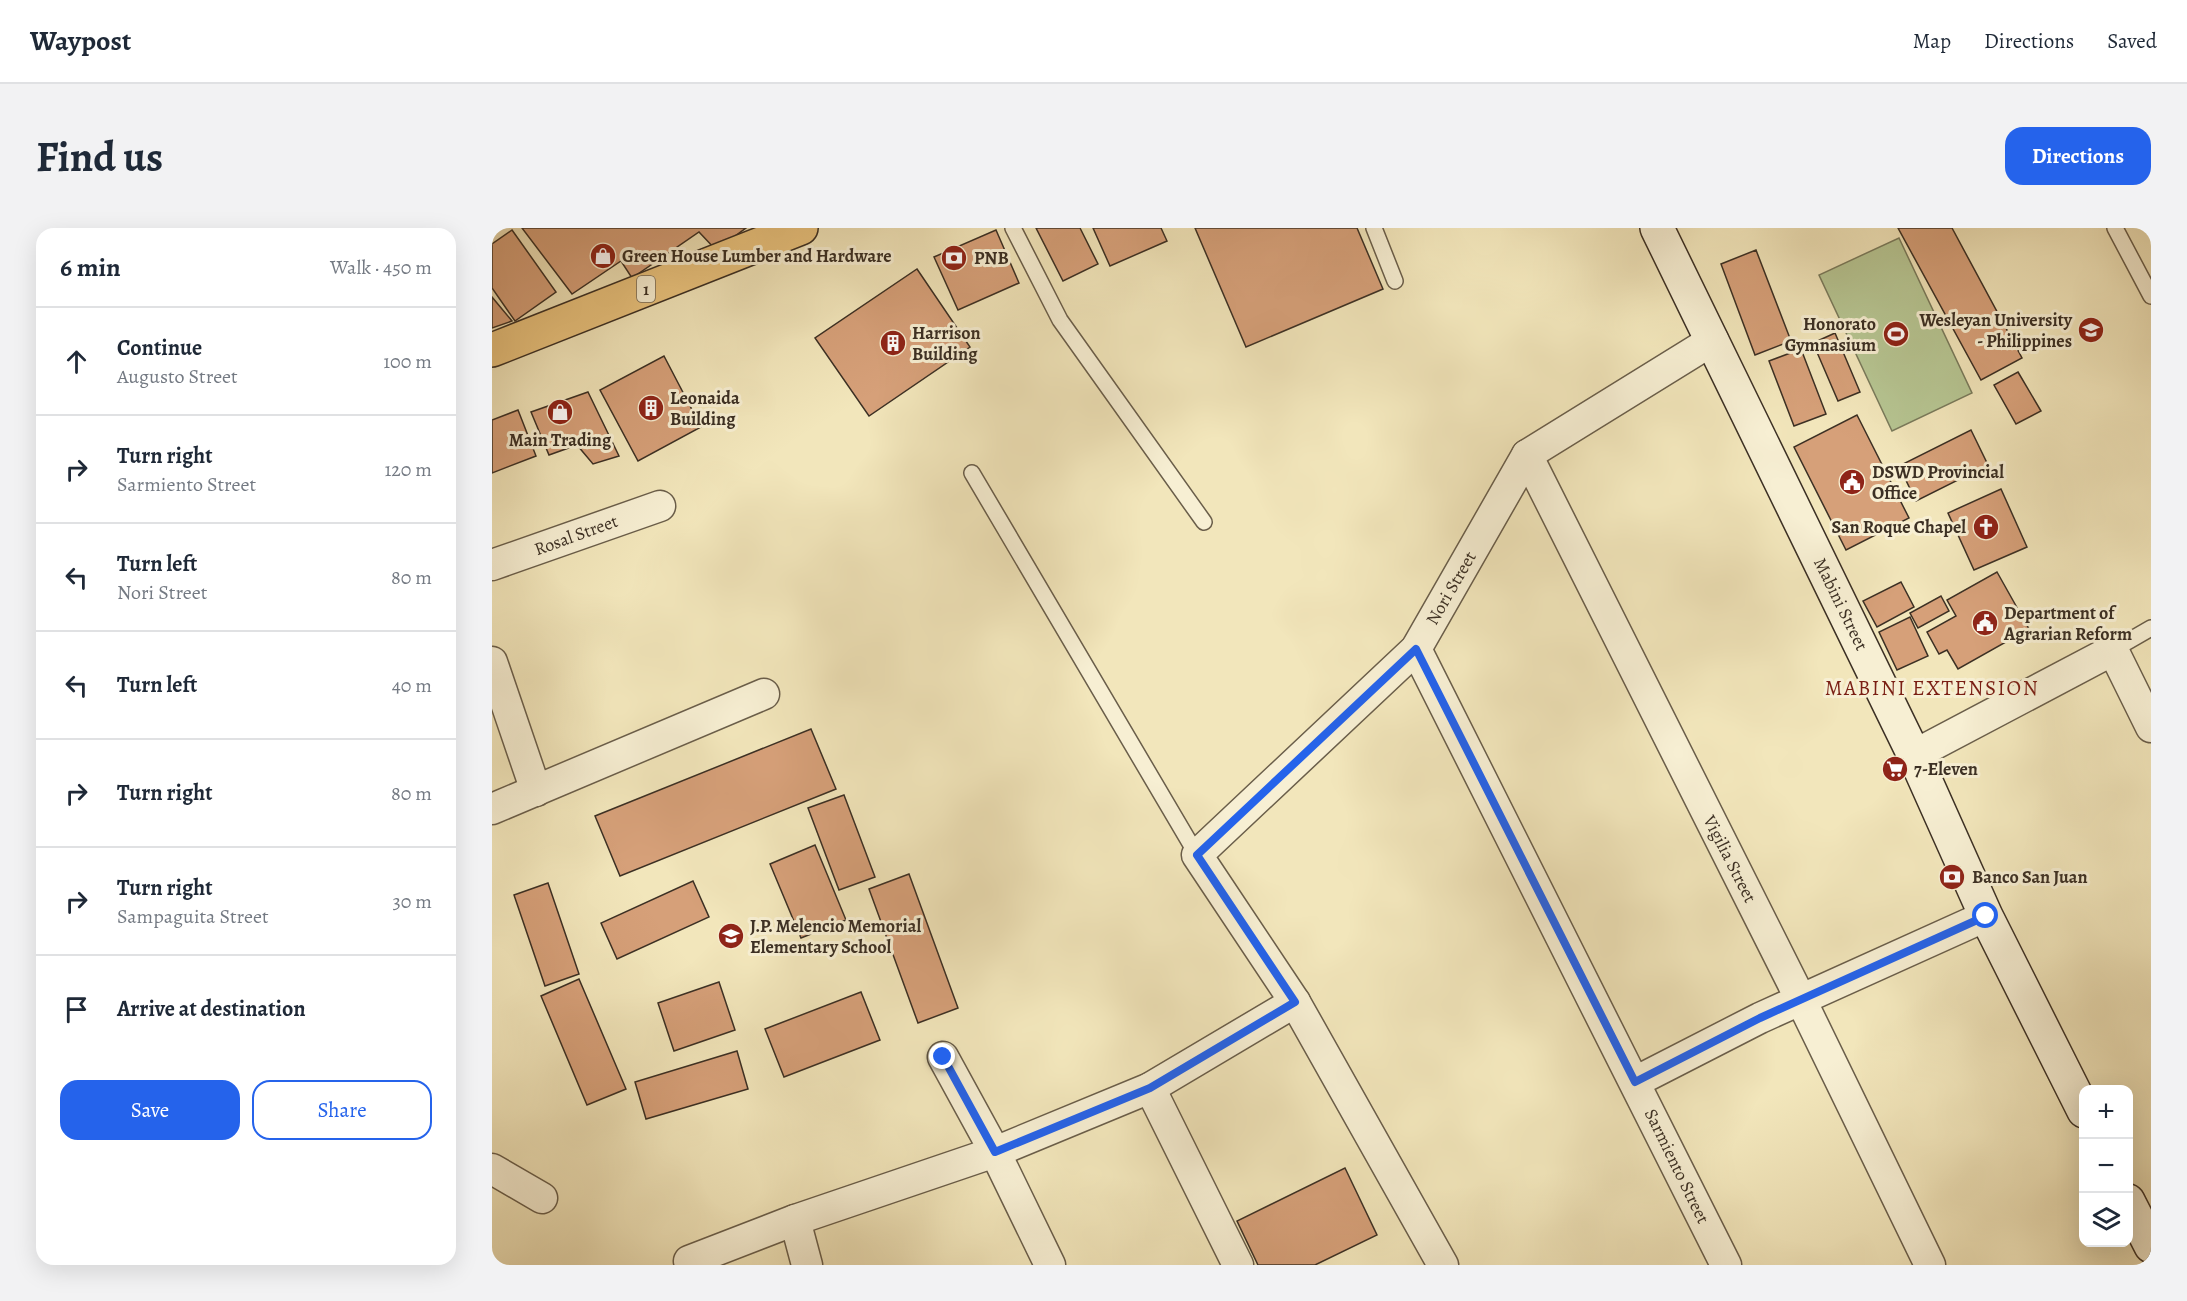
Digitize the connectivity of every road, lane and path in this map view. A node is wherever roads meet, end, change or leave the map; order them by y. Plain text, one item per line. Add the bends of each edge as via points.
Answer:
1 (801, 228) edge
2 (1013, 228) edge
3 (1374, 228) edge
4 (1657, 228) edge
5 (2115, 228) edge
6 (1395, 281) dead end
7 (2151, 296) edge
8 (1713, 340) junction
9 (492, 350) edge
10 (1527, 455) junction
11 (972, 473) dead end
12 (660, 506) dead end
13 (1204, 522) dead end
14 (492, 565) edge
15 (2151, 628) edge
16 (1416, 649) junction
17 (2113, 650) junction
18 (492, 662) edge
19 (764, 694) dead end
20 (2151, 727) edge
21 (1914, 755) junction
22 (536, 791) junction
23 (492, 808) edge
24 (1197, 855) junction
25 (1986, 916) junction
26 (1801, 1000) junction
27 (1295, 1002) junction
28 (943, 1057) dead end
29 (1635, 1082) junction
30 (1150, 1088) junction
31 (2079, 1101) edge
32 (995, 1152) junction
33 (492, 1169) edge
34 (542, 1198) dead end
35 (2133, 1211) edge
36 (795, 1220) junction
37 (2151, 1246) edge
38 (689, 1261) dead end
39 (807, 1265) edge
40 (1050, 1265) edge
41 (1238, 1265) edge
42 (1443, 1265) edge
43 (1726, 1265) edge
44 (1930, 1265) edge

1 - 9 main road, 1
2 - 13 lane via 1060,320
3 - 6 lane
4 - 8 main road, Mabini Street
5 - 7 lane
8 - 10 street, Nori Street
8 - 21 main road, Mabini Street
10 - 16 street, Nori Street
10 - 26 street, Vigilia Street
11 - 24 lane
12 - 14 street, Rosal Street
15 - 17 lane
16 - 24 street, Nori Street
16 - 29 street, Sarmiento Street
17 - 20 street
17 - 21 street
18 - 22 street
19 - 22 street
21 - 25 main road, Mabini Street
22 - 23 street
24 - 27 street
25 - 26 street
25 - 31 main road, Mabini Street
26 - 29 street
26 - 44 street, Vigilia Street
27 - 30 street
27 - 42 street
28 - 32 street
29 - 43 street, Sarmiento Street
30 - 32 street
30 - 41 street
32 - 36 street
32 - 40 street
33 - 34 street
35 - 37 main road
36 - 38 street
36 - 39 street

